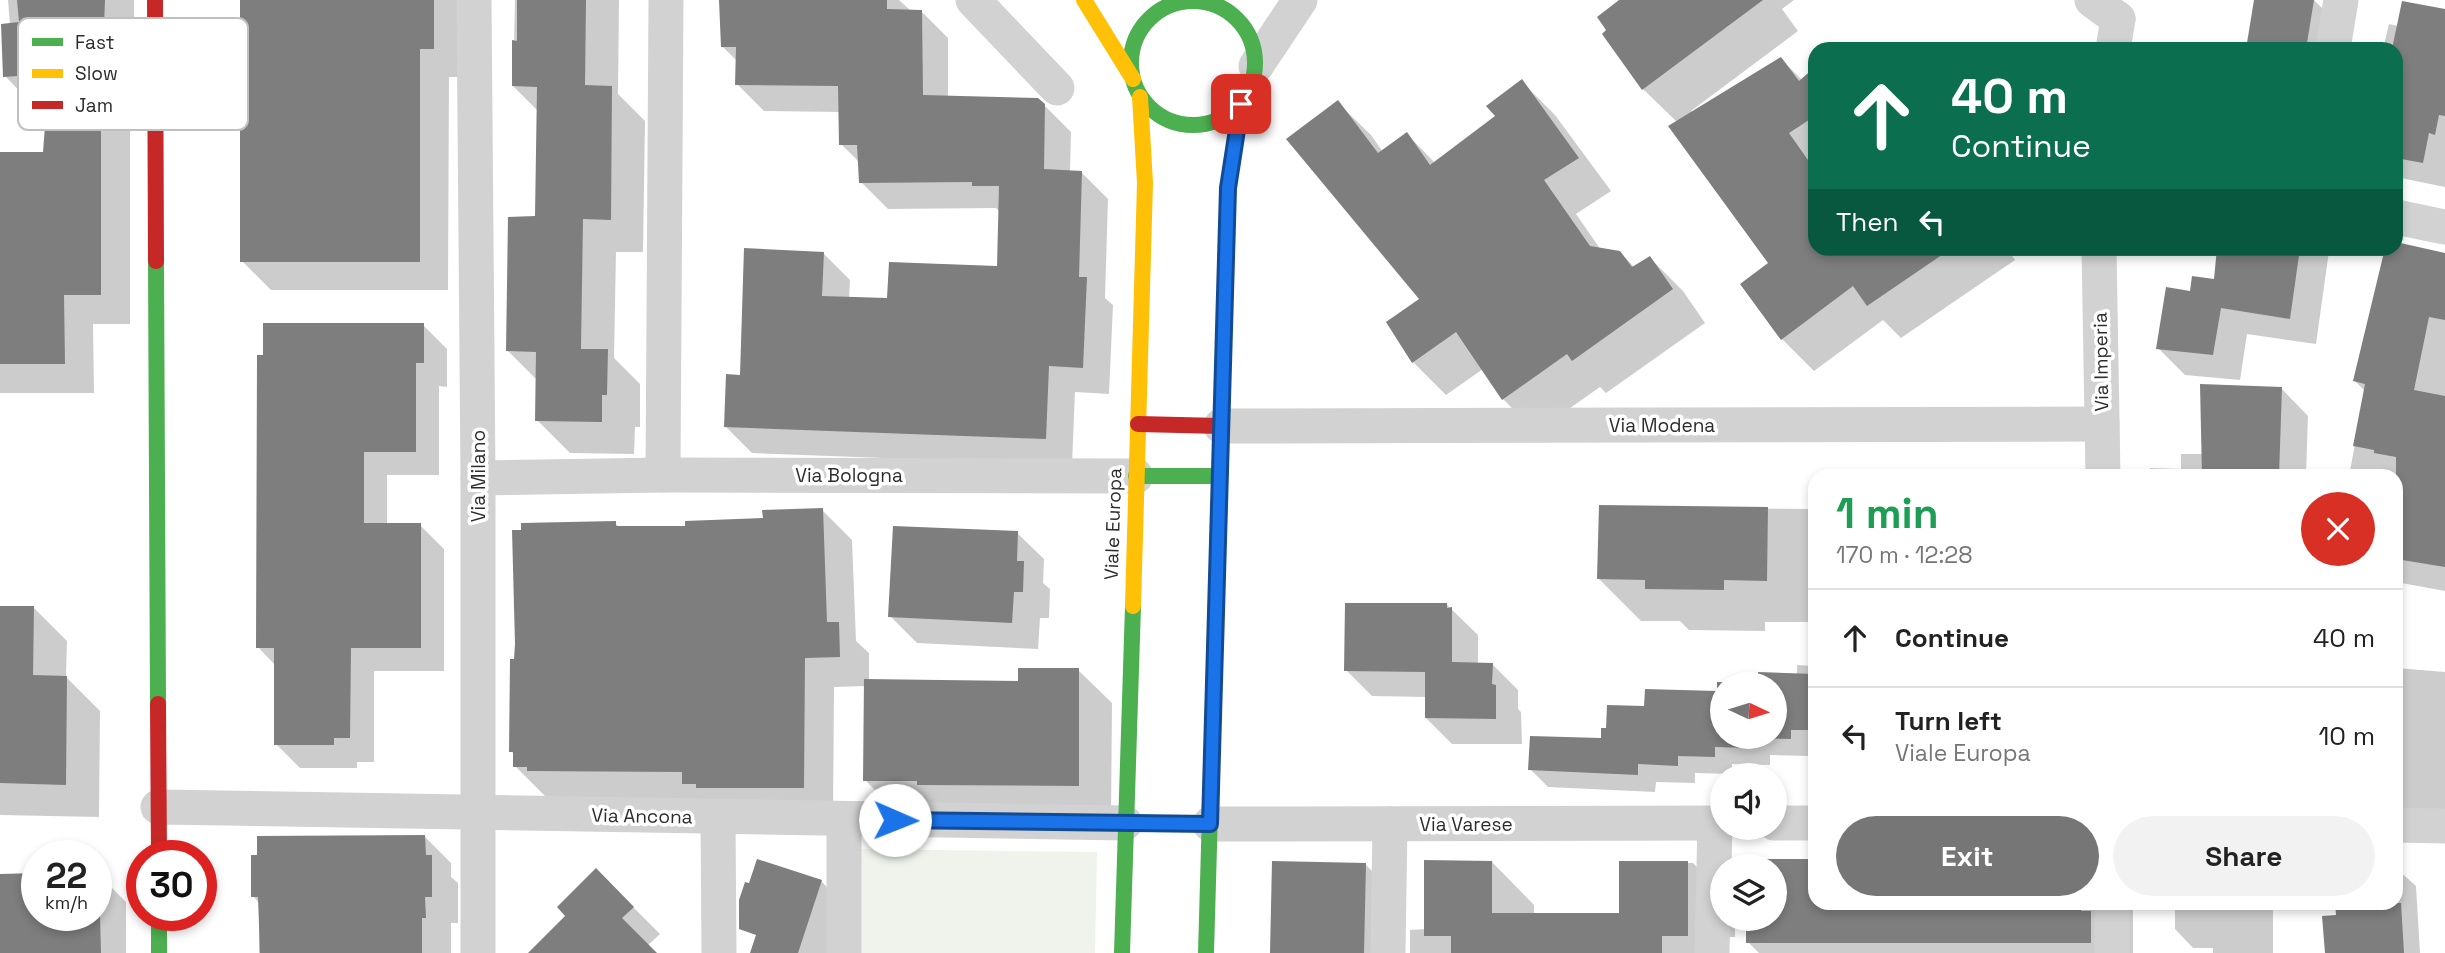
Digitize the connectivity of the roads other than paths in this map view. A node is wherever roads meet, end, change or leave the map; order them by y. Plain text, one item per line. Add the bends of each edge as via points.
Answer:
1 (155, 0) edge
2 (474, 0) edge
3 (666, 0) edge
4 (973, 0) edge
5 (1084, 0) edge
6 (1300, 0) edge
7 (2341, 0) edge
8 (155, 18) edge
9 (2334, 42) edge
10 (1256, 66) junction
11 (1133, 79) junction
12 (1058, 88) dead end
13 (1140, 97) junction
14 (1241, 104) junction
15 (155, 130) edge
16 (2403, 219) edge
17 (2445, 228) edge
18 (2099, 256) edge
19 (1138, 424) junction
20 (2102, 424) junction
21 (1221, 426) junction
22 (2104, 469) edge
23 (663, 475) junction
24 (1136, 476) junction
25 (1220, 476) junction
26 (478, 478) junction
27 (158, 807) junction
28 (478, 814) junction
29 (718, 818) junction
30 (844, 819) junction
31 (1125, 823) junction
32 (1710, 823) edge
33 (1787, 823) edge
34 (1808, 823) edge
35 (1210, 824) junction
36 (1390, 824) junction
37 (2403, 825) edge
38 (2445, 826) edge
39 (159, 840) edge
40 (1717, 840) edge
41 (2112, 910) edge
42 (159, 931) edge
43 (159, 953) edge
44 (478, 953) edge
45 (719, 953) edge
46 (844, 953) edge
47 (1122, 953) edge
48 (1206, 953) edge
49 (1388, 953) edge
50 (1712, 953) edge
51 (2112, 953) edge

1 - 8 street
2 - 26 street, Via Milano
3 - 23 street
4 - 12 street
5 - 11 street
6 - 10 street
7 - 9 street
10 - 11 street via 1254,46 1233,14 1216,4 1177,2 1159,10 1135,40
10 - 14 street via 1252,86
11 - 13 street
13 - 14 street via 1161,116 1189,126 1226,117
13 - 19 street, Viale Europa via 1145,183
14 - 21 street via 1228,188
15 - 27 street
16 - 17 street
18 - 20 street, Via Imperia
19 - 21 street
19 - 24 street, Viale Europa
20 - 21 street, Via Modena
20 - 22 street, Via Imperia
21 - 25 street
23 - 24 street, Via Bologna
23 - 26 street, Via Bologna
24 - 25 street, Via Bologna
24 - 31 street, Viale Europa
25 - 35 street
26 - 28 street, Via Milano
27 - 28 street, Via Ancona
27 - 39 street
28 - 29 street, Via Ancona
28 - 44 street, Via Milano
29 - 30 street, Via Ancona
29 - 45 street
30 - 31 street, Via Ancona
30 - 46 street
31 - 35 street
31 - 47 street, Viale Europa
32 - 36 street, Via Varese
33 - 34 street
35 - 36 street, Via Varese
35 - 48 street
36 - 49 street
37 - 38 street
40 - 50 street
41 - 51 street
42 - 43 street

